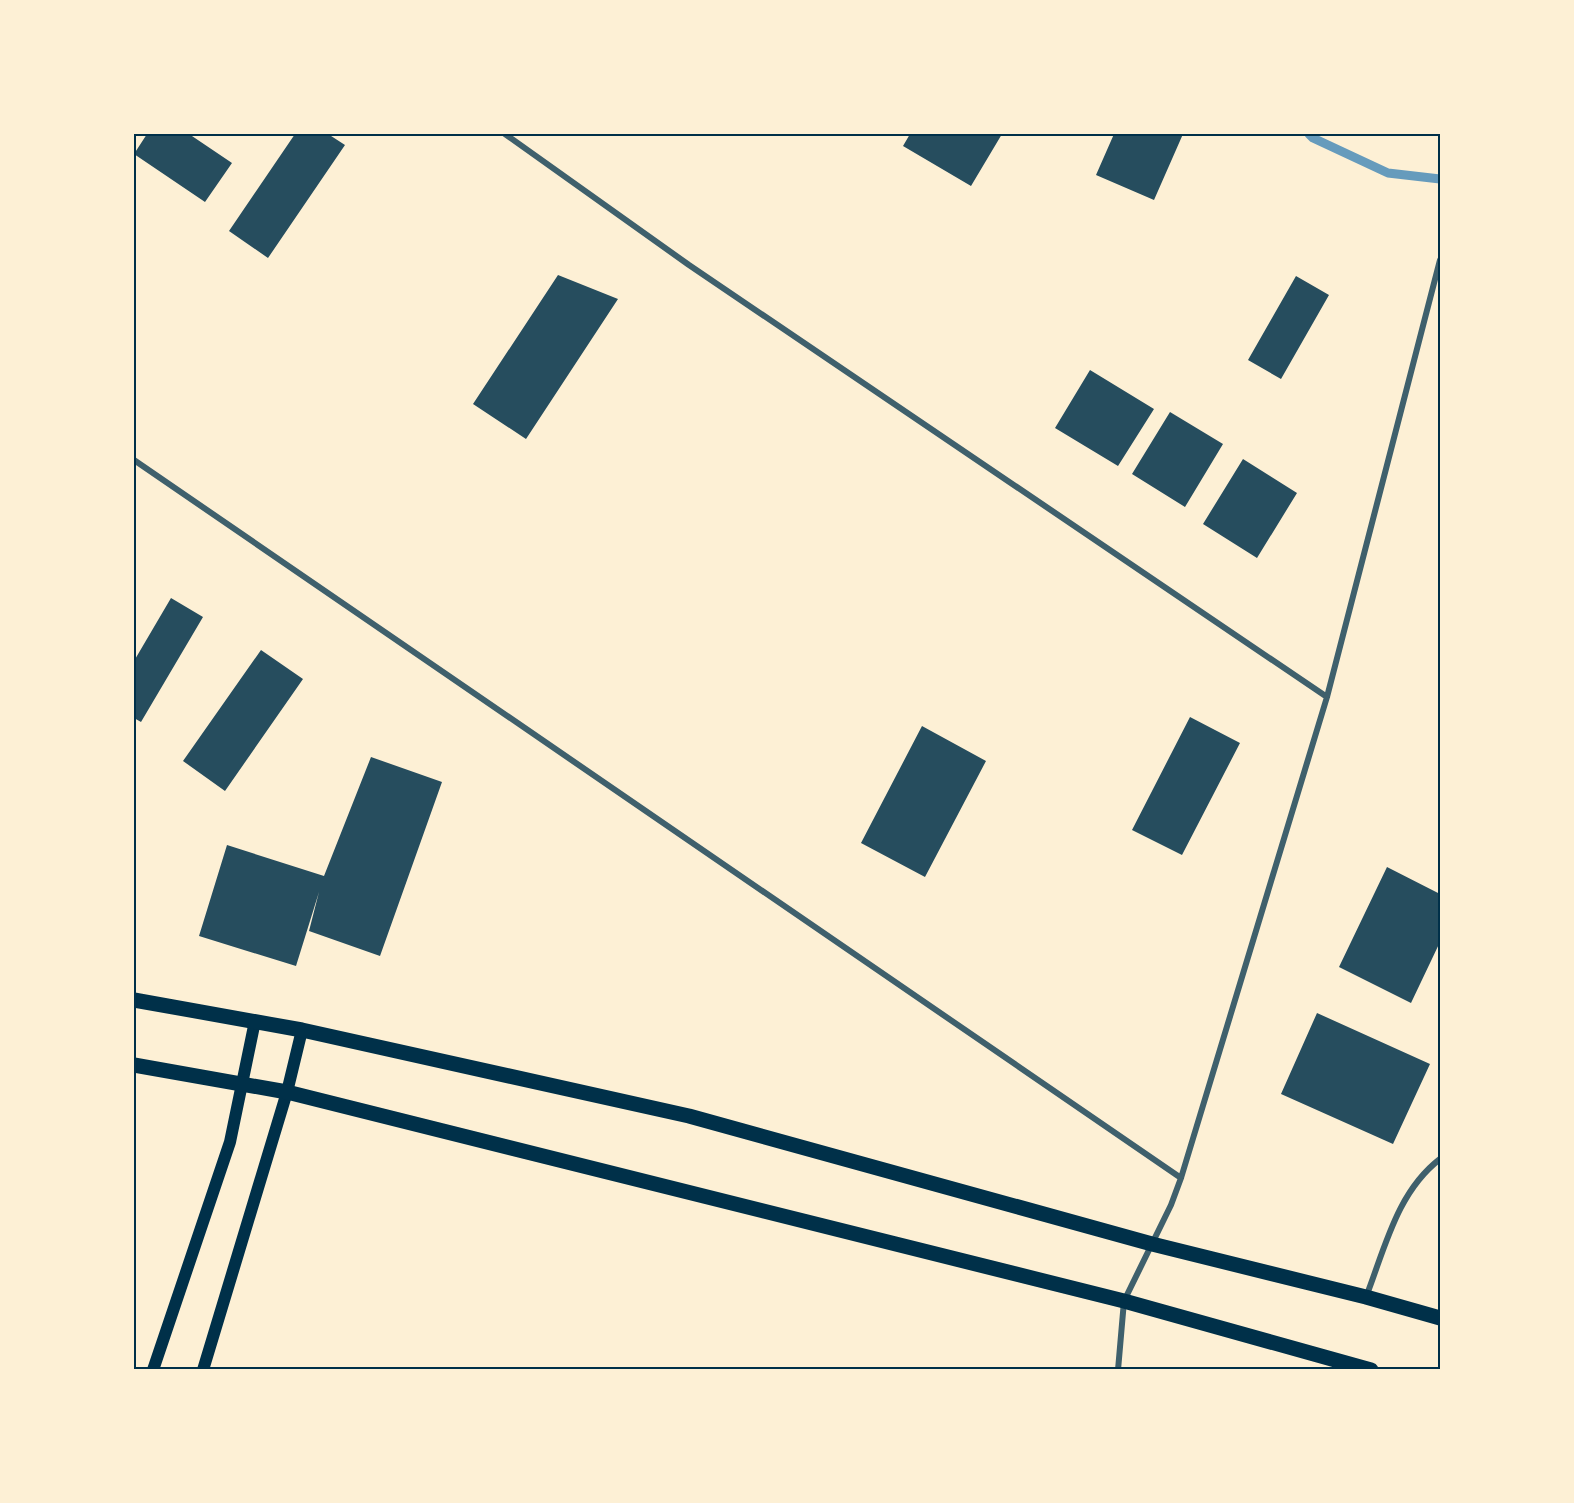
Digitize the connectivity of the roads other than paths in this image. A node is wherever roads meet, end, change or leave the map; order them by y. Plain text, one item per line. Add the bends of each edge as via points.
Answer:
1 (505, 134) edge
2 (1440, 260) edge
3 (134, 460) edge
4 (1327, 697) junction
5 (134, 1000) edge
6 (255, 1021) junction
7 (302, 1030) junction
8 (134, 1065) edge
9 (243, 1084) junction
10 (287, 1092) junction
11 (1440, 1159) edge
12 (1181, 1178) junction
13 (1152, 1244) junction
14 (1366, 1297) junction
15 (1124, 1300) junction
16 (1440, 1318) edge
17 (153, 1370) edge
18 (203, 1370) edge
19 (1118, 1370) edge
20 (1371, 1370) edge

1 - 4 street via 699,272
2 - 4 street
3 - 12 street
4 - 12 street
5 - 6 main road
6 - 7 main road
6 - 9 main road
7 - 10 main road
7 - 13 main road via 689,1116
8 - 9 main road
9 - 10 main road
9 - 17 main road via 230,1142
10 - 15 main road
10 - 18 main road
11 - 14 street via 1426,1170 1400,1206
12 - 13 street
13 - 14 main road
13 - 15 street
14 - 16 main road
15 - 19 street
15 - 20 main road

